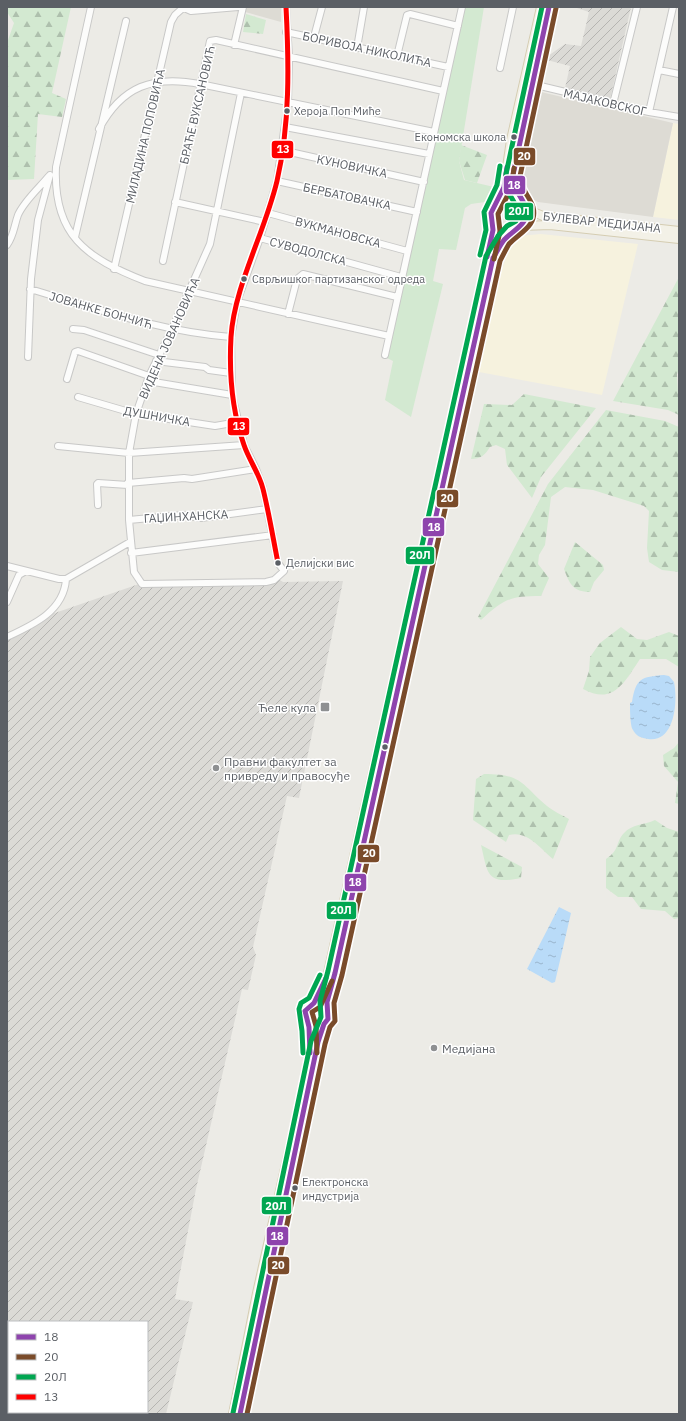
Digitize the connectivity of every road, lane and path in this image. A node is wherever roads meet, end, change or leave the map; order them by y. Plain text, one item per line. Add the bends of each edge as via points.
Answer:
1 (91, 7) edge
2 (183, 7) edge
3 (238, 7) edge
4 (243, 7) edge
5 (286, 7) edge
6 (322, 7) edge
7 (364, 7) edge
8 (462, 7) edge
9 (513, 7) edge
10 (541, 7) edge
11 (549, 7) edge
12 (637, 7) edge
13 (673, 7) edge
14 (126, 21) dead end
15 (458, 26) junction
16 (286, 32) junction
17 (314, 37) junction
18 (234, 45) junction
19 (358, 48) junction
20 (397, 56) junction
21 (289, 57) junction
22 (448, 67) junction
23 (500, 68) dead end
24 (659, 70) junction
25 (679, 74) edge
26 (158, 82) junction
27 (200, 84) junction
28 (532, 84) junction
29 (444, 91) junction
30 (241, 93) junction
31 (288, 102) junction
32 (613, 104) junction
33 (649, 112) junction
34 (679, 117) edge
35 (285, 127) junction
36 (99, 129) junction
37 (434, 132) junction
38 (281, 150) junction
39 (429, 154) junction
40 (56, 167) junction
41 (50, 175) junction
42 (277, 181) junction
43 (424, 182) junction
44 (498, 200) junction
45 (519, 200) junction
46 (175, 202) junction
47 (526, 210) junction
48 (217, 212) junction
49 (417, 212) junction
50 (268, 213) junction
51 (265, 222) junction
52 (493, 223) junction
53 (521, 226) junction
54 (679, 231) edge
55 (512, 232) junction
56 (75, 237) junction
57 (260, 238) junction
58 (679, 239) edge
59 (7, 245) edge
60 (407, 251) junction
61 (163, 261) dead end
62 (114, 269) junction
63 (401, 277) junction
64 (30, 289) junction
65 (189, 291) junction
66 (397, 297) junction
67 (238, 302) junction
68 (288, 314) junction
69 (172, 329) junction
70 (73, 330) dead end
71 (389, 336) junction
72 (231, 337) junction
73 (385, 355) dead end
74 (28, 357) dead end
75 (158, 358) junction
76 (231, 374) junction
77 (67, 379) dead end
78 (148, 379) junction
79 (232, 395) junction
80 (78, 397) dead end
81 (136, 414) junction
82 (238, 422) junction
83 (244, 445) junction
84 (58, 446) dead end
85 (129, 453) junction
86 (256, 469) junction
87 (128, 484) junction
88 (98, 505) dead end
89 (267, 509) junction
90 (129, 520) junction
91 (273, 535) junction
92 (130, 542) junction
93 (131, 553) junction
94 (7, 566) edge
95 (26, 571) junction
96 (66, 579) junction
97 (7, 602) edge
98 (7, 637) edge
99 (314, 1003) junction
100 (326, 1007) junction
101 (308, 1024) junction
102 (324, 1024) junction
103 (233, 1414) edge
104 (240, 1414) edge

1 - 40 street
2 - 3 street via 191,11
2 - 26 street, МИЛАДИНА ПОПОВИЋА via 171,22
4 - 18 street
5 - 16 street
6 - 17 street
7 - 19 street
8 - 15 street
9 - 23 street
10 - 44 main road via 510,140 504,187
11 - 28 main road
12 - 32 street
13 - 24 street
14 - 36 street
15 - 20 street via 407,14
15 - 22 street
16 - 17 street, БОРИВОЈА НИКОЛИЋА
16 - 21 street
17 - 19 street, БОРИВОЈА НИКОЛИЋА
18 - 21 street, БРАЋЕ ВУКСАНОВИЋ
18 - 27 street, БРАЋЕ ВУКСАНОВИЋ via 210,41
19 - 20 street, БОРИВОЈА НИКОЛИЋА
20 - 22 street, БОРИВОЈА НИКОЛИЋА
21 - 29 street, БРАЋЕ ВУКСАНОВИЋ
21 - 31 street
22 - 29 street
24 - 25 street
24 - 33 street
26 - 27 street via 183,80
26 - 36 street via 135,90 117,102
26 - 62 street, МИЛАДИНА ПОПОВИЋА
27 - 30 street
27 - 46 street, БРАЋЕ ВУКСАНОВИЋ
28 - 32 street, МАЈАКОВСКОГ
28 - 45 main road via 513,175 513,186
29 - 37 street
30 - 31 street
30 - 48 street, ВИДЕНА ЈОВАНОВИЋА
31 - 35 street
31 - 37 street
32 - 33 street, МАЈАКОВСКОГ
33 - 34 street, МАЈАКОВСКОГ
35 - 38 street
35 - 39 street
36 - 56 street
37 - 39 street
38 - 42 street
38 - 43 street, КУНОВИЧКА
39 - 43 street
40 - 41 street
40 - 56 street via 55,188 58,204 63,219
41 - 59 street via 22,209
41 - 64 street via 38,220
42 - 49 street, БЕРБАТОВАЧКА
42 - 50 street
43 - 49 street
44 - 45 main road via 509,196
44 - 52 main road via 492,207
45 - 47 main road
46 - 48 street
46 - 61 street, БРАЋЕ ВУКСАНОВИЋ
47 - 53 main road via 525,221
47 - 54 main road, БУЛЕВАР МЕДИЈАНА via 542,216
48 - 51 street
48 - 65 street, ВИДЕНА ЈОВАНОВИЋА via 210,244
49 - 60 street
50 - 51 street
50 - 60 street, ВУКМАНОВСКА
51 - 57 street
52 - 55 main road via 502,230
52 - 99 main road via 492,239 328,973
53 - 55 main road
53 - 58 main road, БУЛЕВАР МЕДИЈАНА via 550,225
55 - 100 main road via 502,242 493,258
56 - 62 street via 93,256
57 - 63 street, СУВОДОЛСКА
57 - 67 street
60 - 63 street
62 - 65 street via 145,281
63 - 66 street
64 - 69 street, ЈОВАНКЕ БОНЧИЋ
64 - 74 street
65 - 67 street
65 - 69 street, ВИДЕНА ЈОВАНОВИЋА
66 - 68 street via 303,274 297,279
66 - 71 street
67 - 68 street
67 - 72 street
68 - 71 street
69 - 72 street, ЈОВАНКЕ БОНЧИЋ via 201,335
69 - 75 street, ВИДЕНА ЈОВАНОВИЋА
70 - 75 street via 84,330
71 - 73 street
72 - 76 street
75 - 76 street
75 - 78 street, ВИДЕНА ЈОВАНОВИЋА
76 - 79 street
77 - 78 street via 75,352 78,351
78 - 79 street
78 - 81 street, ВИДЕНА ЈОВАНОВИЋА
79 - 82 street
80 - 81 street, ДУШНИЧКА
81 - 82 street, ДУШНИЧКА via 215,426
81 - 85 street, ВИДЕНА ЈОВАНОВИЋА
82 - 83 street
83 - 85 street
83 - 86 street
84 - 85 street
85 - 87 street, ВИДЕНА ЈОВАНОВИЋА
86 - 87 street via 192,479
86 - 89 street
87 - 88 street via 98,483
87 - 90 street, ВИДЕНА ЈОВАНОВИЋА
89 - 90 street, ГАЏИНХАНСКА via 201,518 182,516
89 - 91 street
90 - 92 street, ВИДЕНА ЈОВАНОВИЋА
91 - 93 street
91 - 93 street, ВИДЕНА ЈОВАНОВИЋА via 278,563 284,571 274,580 266,582 142,584 134,572
92 - 93 street, ВИДЕНА ЈОВАНОВИЋА
92 - 96 street
94 - 95 street
95 - 96 street
95 - 97 street via 19,575
96 - 98 street via 60,601 54,608 27,628
99 - 100 main road via 321,1003
99 - 101 main road via 305,1011
100 - 102 main road via 329,1016
101 - 102 main road via 314,1027
101 - 103 main road via 309,1062 257,1293
102 - 104 main road via 318,1042

